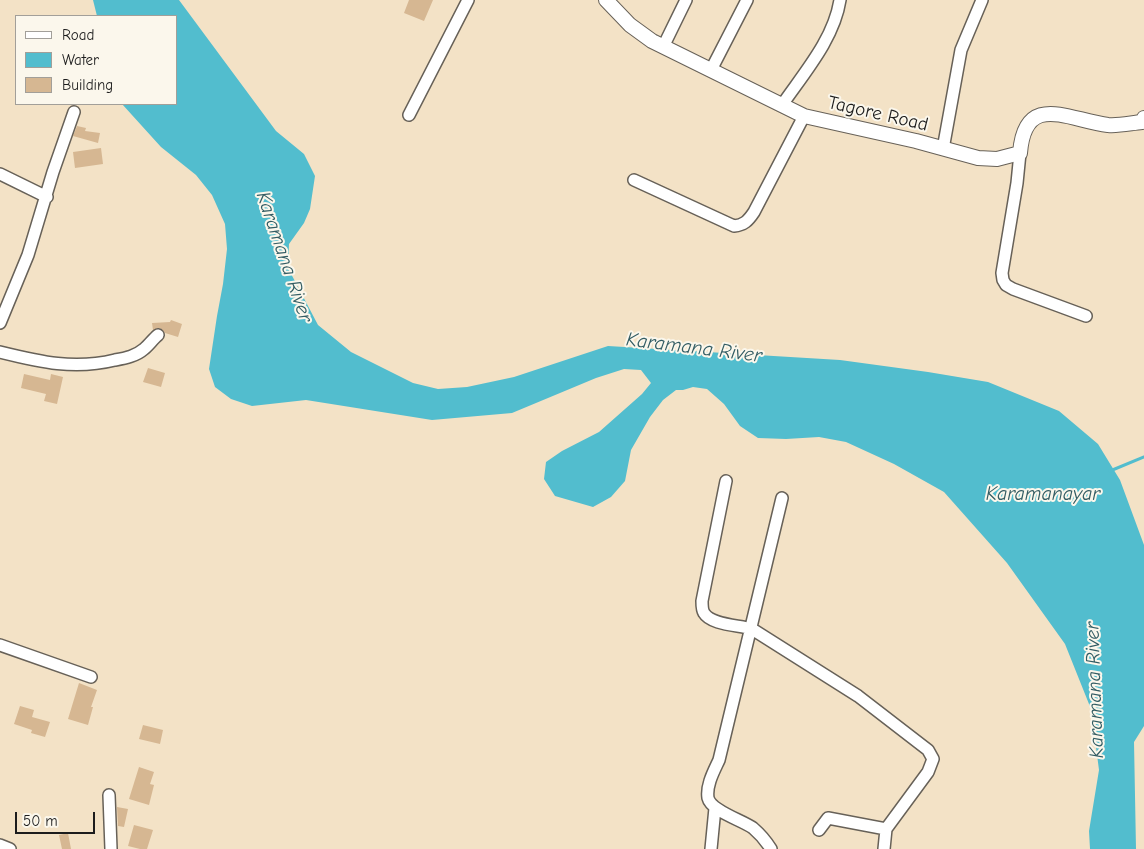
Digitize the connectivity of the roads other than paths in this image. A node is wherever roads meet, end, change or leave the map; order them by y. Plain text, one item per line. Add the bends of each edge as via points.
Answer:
1 (468, 0) edge
2 (686, 0) edge
3 (747, 0) edge
4 (840, 0) edge
5 (982, 0) edge
6 (613, 3) edge
7 (663, 47) junction
8 (711, 70) junction
9 (782, 105) junction
10 (74, 112) dead end
11 (409, 115) dead end
12 (804, 116) junction
13 (1144, 118) edge
14 (943, 149) junction
15 (1020, 153) junction
16 (0, 174) edge
17 (634, 180) dead end
18 (47, 197) junction
19 (1086, 316) dead end
20 (0, 323) edge
21 (158, 335) dead end
22 (0, 352) edge
23 (726, 481) dead end
24 (782, 498) dead end
25 (752, 629) junction
26 (0, 645) edge
27 (91, 677) dead end
28 (109, 795) dead end
29 (715, 808) junction
30 (820, 830) dead end
31 (886, 830) junction
32 (0, 845) edge
33 (10, 849) edge
34 (111, 849) edge
35 (711, 849) edge
36 (771, 849) edge
37 (884, 849) edge

1 - 11 street
2 - 7 street
3 - 8 street
4 - 9 street via 832,28
5 - 14 street via 961,50
6 - 7 street, Tagore Road via 630,25
7 - 8 street, Tagore Road
8 - 9 street, Tagore Road
9 - 12 street, Tagore Road
10 - 18 street
12 - 14 street, Tagore Road
12 - 17 street via 754,212 742,225 734,226
13 - 15 street via 1142,122 1109,125 1046,112 1030,120 1022,136
14 - 15 street, Tagore Road via 997,159
15 - 19 street via 1003,280 1013,289
16 - 18 street
18 - 20 street
21 - 22 street via 145,349 131,356 97,364 75,366 42,362
23 - 25 street via 702,601 703,612 716,622
24 - 25 street
25 - 29 street via 719,760 709,786 708,800
25 - 31 street via 858,696 928,750 934,759
26 - 27 street
28 - 34 street
29 - 35 street
29 - 36 street via 752,828
30 - 31 street via 828,818
31 - 37 street
32 - 33 street

